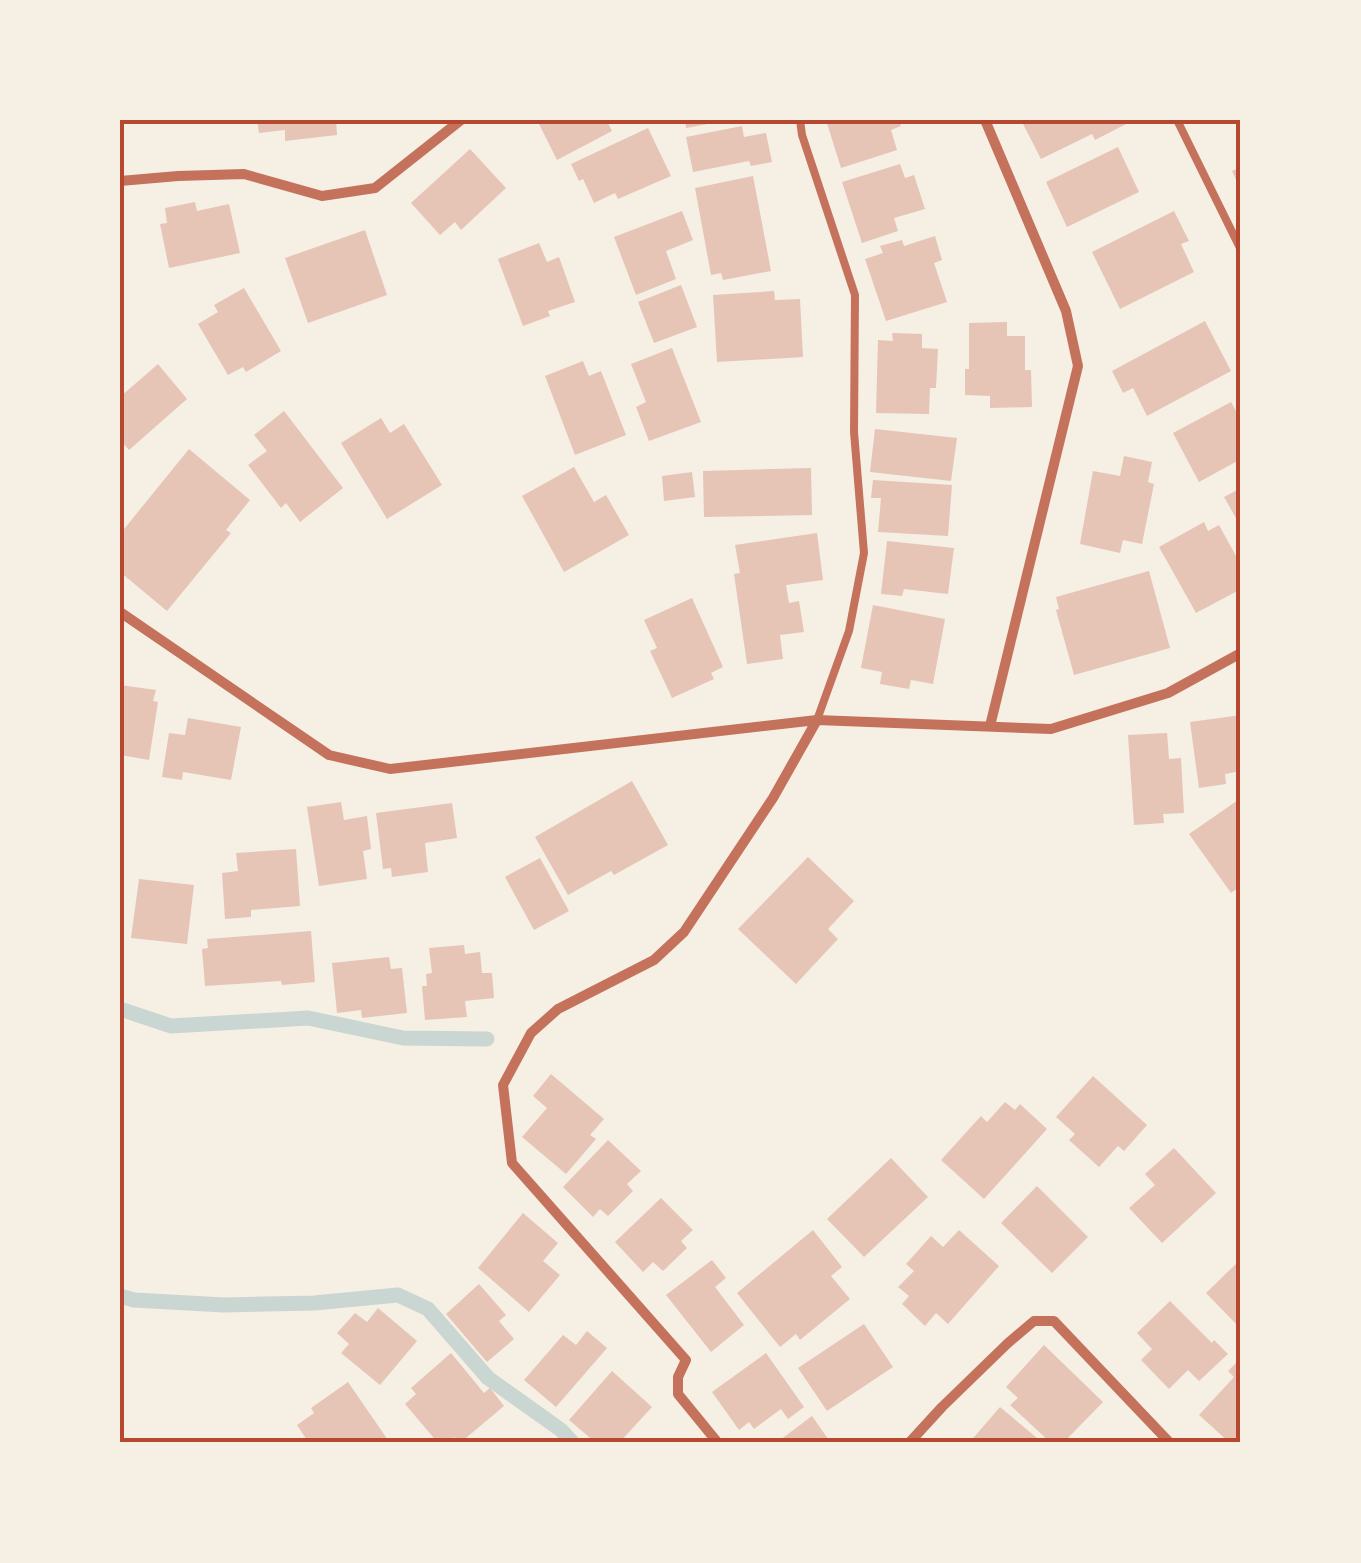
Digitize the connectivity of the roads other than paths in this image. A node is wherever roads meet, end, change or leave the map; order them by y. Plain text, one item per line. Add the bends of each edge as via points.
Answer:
1 (460, 120) edge
2 (800, 120) edge
3 (985, 120) edge
4 (1176, 120) edge
5 (120, 182) edge
6 (1241, 250) edge
7 (120, 612) edge
8 (1241, 652) edge
9 (817, 720) junction
10 (990, 726) junction
11 (718, 1443) edge
12 (909, 1443) edge
13 (1170, 1443) edge

1 - 5 street via 375,188 322,196 244,174
2 - 9 lane via 855,295 854,432 864,553 850,631
3 - 10 street via 1066,311 1078,366
4 - 6 lane
7 - 9 street via 329,755 390,769
8 - 10 street via 1168,694 1051,729
9 - 10 street
9 - 11 street via 684,932 654,960 558,1009 531,1033 503,1084 512,1163 686,1360 678,1394
12 - 13 street via 1034,1321 1054,1321

